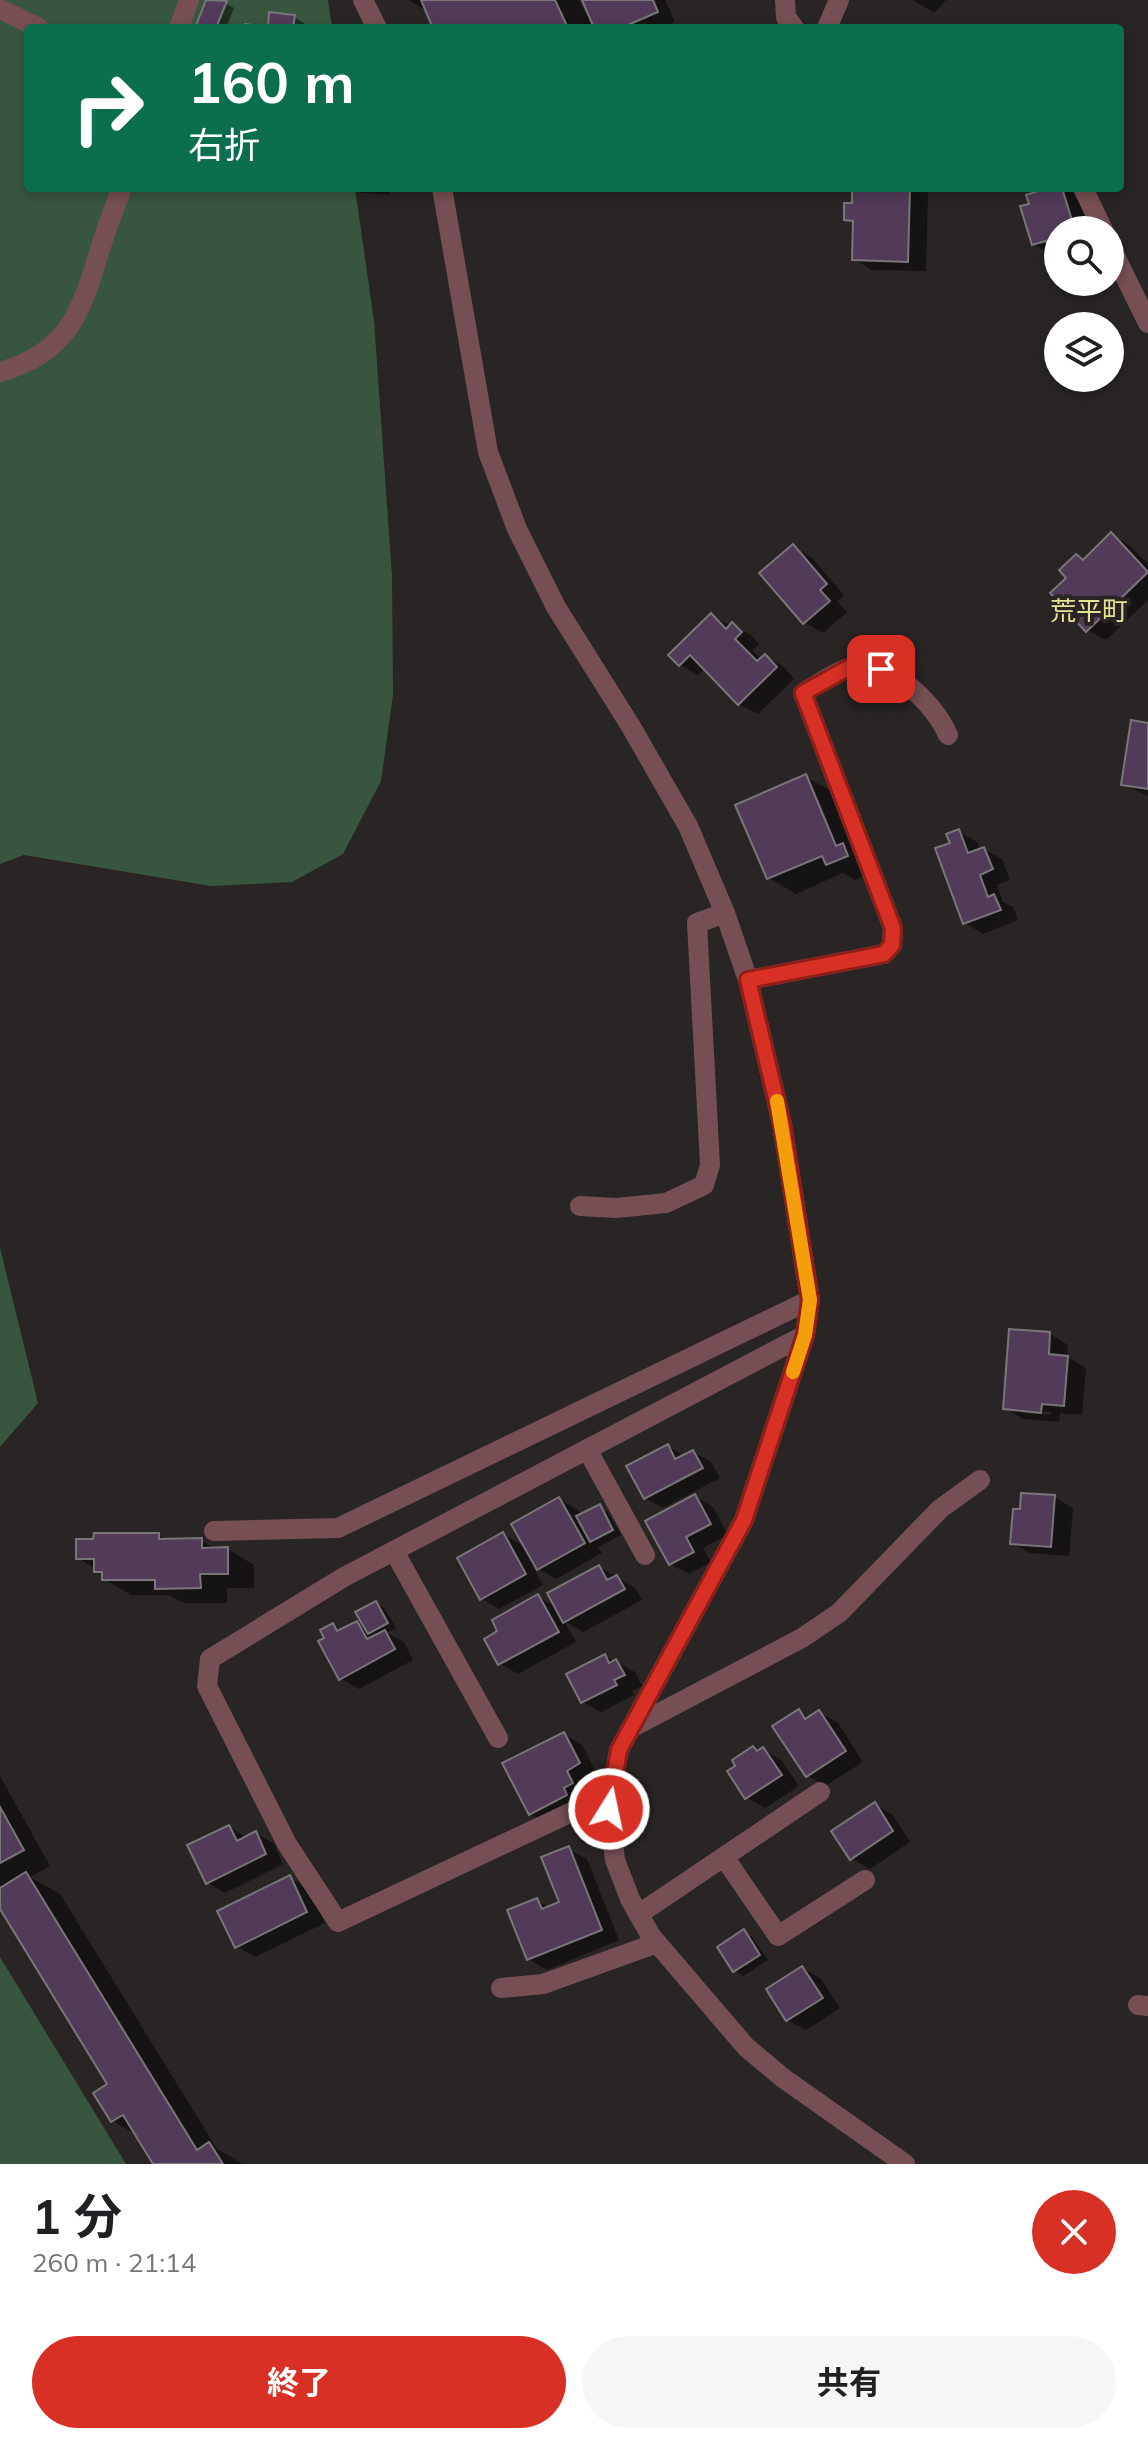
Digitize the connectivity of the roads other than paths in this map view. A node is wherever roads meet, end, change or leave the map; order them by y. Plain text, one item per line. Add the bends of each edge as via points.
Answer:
1 (189, 0) edge
2 (363, 0) edge
3 (785, 0) edge
4 (839, 0) edge
5 (0, 9) edge
6 (31, 24) edge
7 (180, 24) edge
8 (375, 24) edge
9 (791, 24) edge
10 (829, 24) edge
11 (121, 192) edge
12 (443, 192) edge
13 (1085, 192) edge
14 (1096, 216) edge
15 (1124, 274) edge
16 (1148, 323) edge
17 (0, 372) edge
18 (948, 735) dead end
19 (725, 913) junction
20 (748, 980) junction
21 (580, 1206) dead end
22 (810, 1300) junction
23 (805, 1335) junction
24 (587, 1449) junction
25 (980, 1480) dead end
26 (214, 1531) dead end
27 (394, 1551) junction
28 (645, 1555) dead end
29 (631, 1728) junction
30 (498, 1738) dead end
31 (820, 1792) dead end
32 (612, 1793) junction
33 (724, 1857) junction
34 (865, 1880) dead end
35 (639, 1914) junction
36 (657, 1943) junction
37 (501, 1988) dead end
38 (905, 2164) edge

1 - 7 street
2 - 8 street
3 - 9 street
4 - 10 street
5 - 6 street
11 - 17 street via 82,306 61,340 27,365
12 - 19 street via 488,452 517,529 556,607 688,826
13 - 14 street
15 - 16 street
18 - 20 street via 942,721 907,685 881,669 848,668 803,693 893,928 892,945 884,954
19 - 20 street
19 - 21 street via 697,923 710,1165 704,1185 666,1203
20 - 22 street via 782,1124
22 - 23 street
22 - 26 street via 338,1528
23 - 24 street
23 - 29 street via 744,1520
24 - 27 street
24 - 28 street
25 - 29 street via 940,1509 839,1613
27 - 30 street
27 - 32 street via 210,1659 207,1686 287,1844 338,1922
29 - 32 street via 619,1750
31 - 33 street
32 - 35 street via 615,1860
33 - 34 street via 778,1936
33 - 35 street
35 - 36 street
36 - 37 street via 543,1984
36 - 38 street via 746,2047

